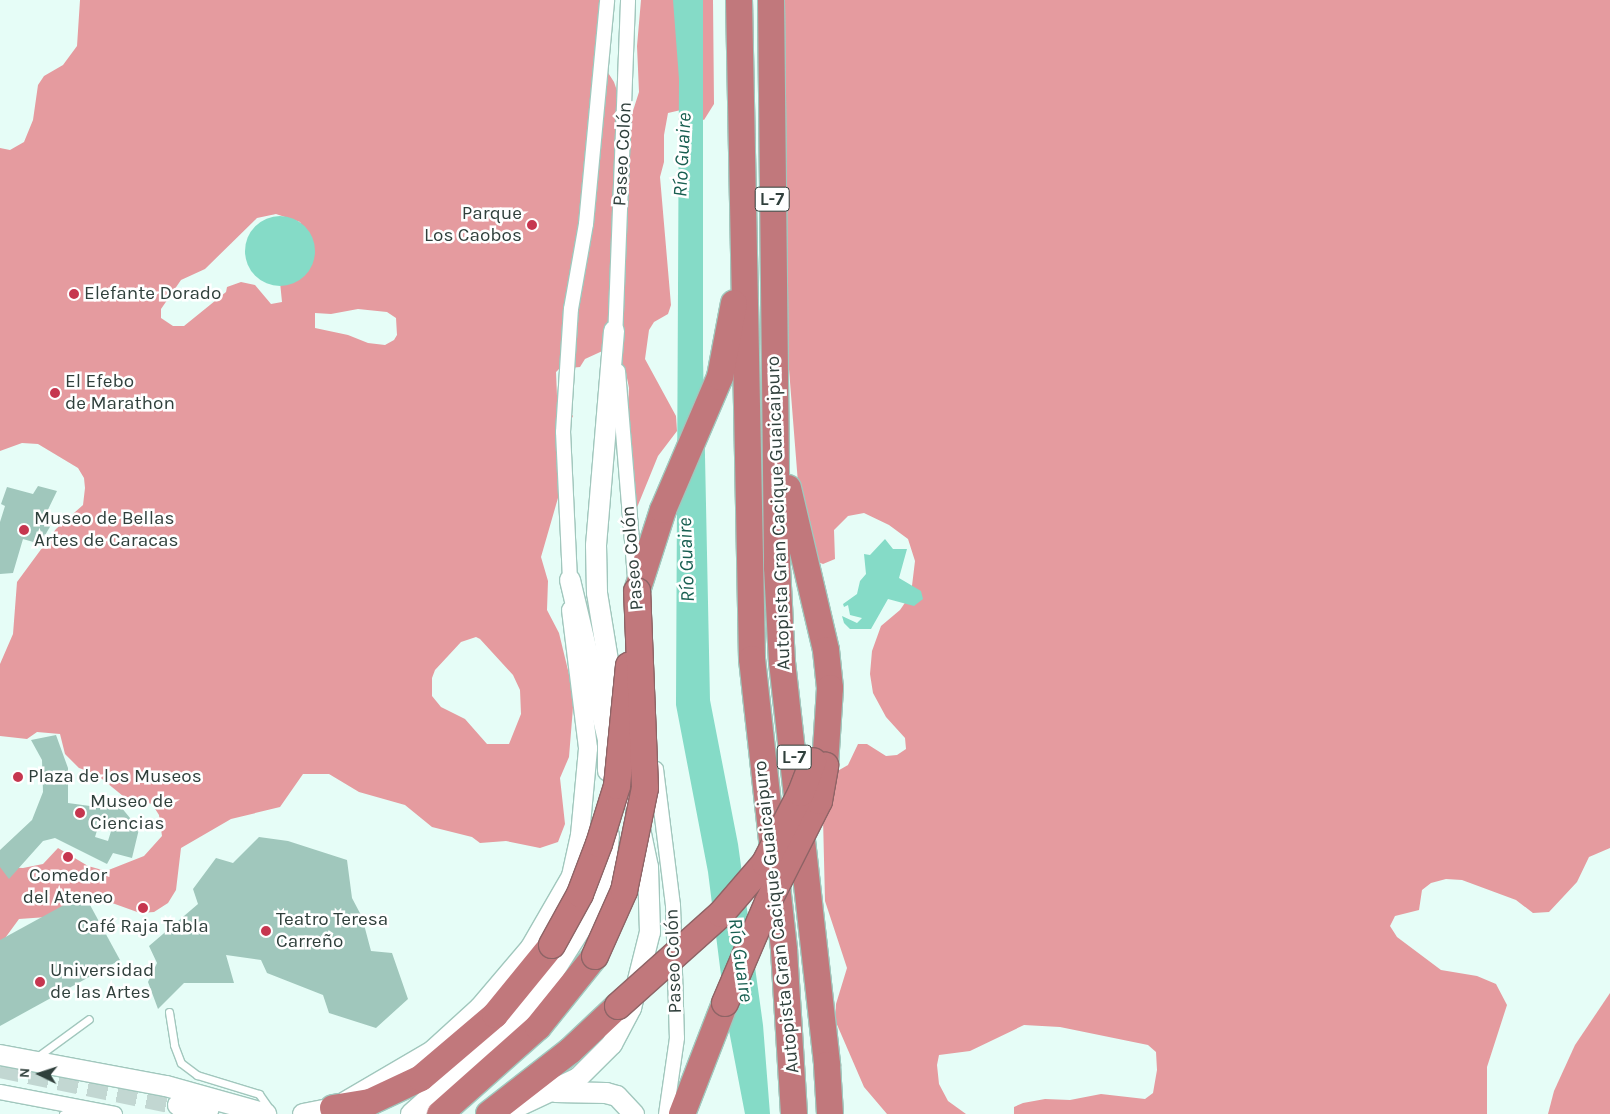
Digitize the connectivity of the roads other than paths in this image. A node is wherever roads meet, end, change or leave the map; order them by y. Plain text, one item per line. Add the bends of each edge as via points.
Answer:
1 (607, 0) edge
2 (628, 0) edge
3 (739, 0) edge
4 (771, 0) edge
5 (746, 243) junction
6 (614, 331) junction
7 (775, 399) junction
8 (570, 580) junction
9 (637, 591) junction
10 (819, 764) junction
11 (169, 1012) dead end
12 (89, 1019) dead end
13 (0, 1056) edge
14 (30, 1062) junction
15 (0, 1092) edge
16 (553, 1092) junction
17 (82, 1108) junction
18 (333, 1108) junction
19 (63, 1114) edge
20 (115, 1114) edge
21 (210, 1114) edge
22 (254, 1114) edge
23 (266, 1114) edge
24 (274, 1114) edge
25 (303, 1114) edge
26 (411, 1114) edge
27 (440, 1114) edge
28 (489, 1114) edge
29 (502, 1114) edge
30 (634, 1114) edge
31 (666, 1114) edge
32 (682, 1114) edge
33 (794, 1114) edge
34 (830, 1114) edge

1 - 8 street, Paseo Colón via 586,224 570,309 563,432
2 - 6 street, Paseo Colón
3 - 5 highway, Autopista Gran Cacique Guaicaipuro / L-7
4 - 7 highway, Autopista Gran Cacique Guaicaipuro / L-7
5 - 9 highway via 720,377 663,510
5 - 33 highway, Autopista Gran Cacique Guaicaipuro / L-7 via 752,659 784,950
6 - 16 main road via 598,496 597,593 607,666 648,867 650,932 642,974 620,1031 612,1044 578,1078
6 - 31 street, Paseo Colón via 640,646 673,905 676,1038
7 - 10 highway via 792,514 826,650 830,688
7 - 34 highway, Autopista Gran Cacique Guaicaipuro / L-7 via 776,567 782,662
8 - 18 street via 573,635 588,732 580,835 571,876 530,947 479,1007 432,1050
8 - 26 main road via 608,739 609,837 605,877 594,908 532,1006
9 - 18 highway, bridge via 616,786 600,844 580,894 552,945 496,1015 421,1078 370,1102
9 - 27 highway, bridge via 645,788 624,891 595,956 538,1027
10 - 28 highway, bridge via 765,863 721,914 570,1051
10 - 32 highway, bridge via 818,801 768,902
11 - 24 lane via 174,1045 181,1063 197,1075 259,1094
12 - 14 lane
13 - 14 main road
14 - 23 main road via 166,1086
15 - 17 street
16 - 29 main road
16 - 30 main road via 606,1093 617,1096
17 - 19 lane
17 - 20 street
18 - 25 main road
21 - 22 main road via 178,1105

